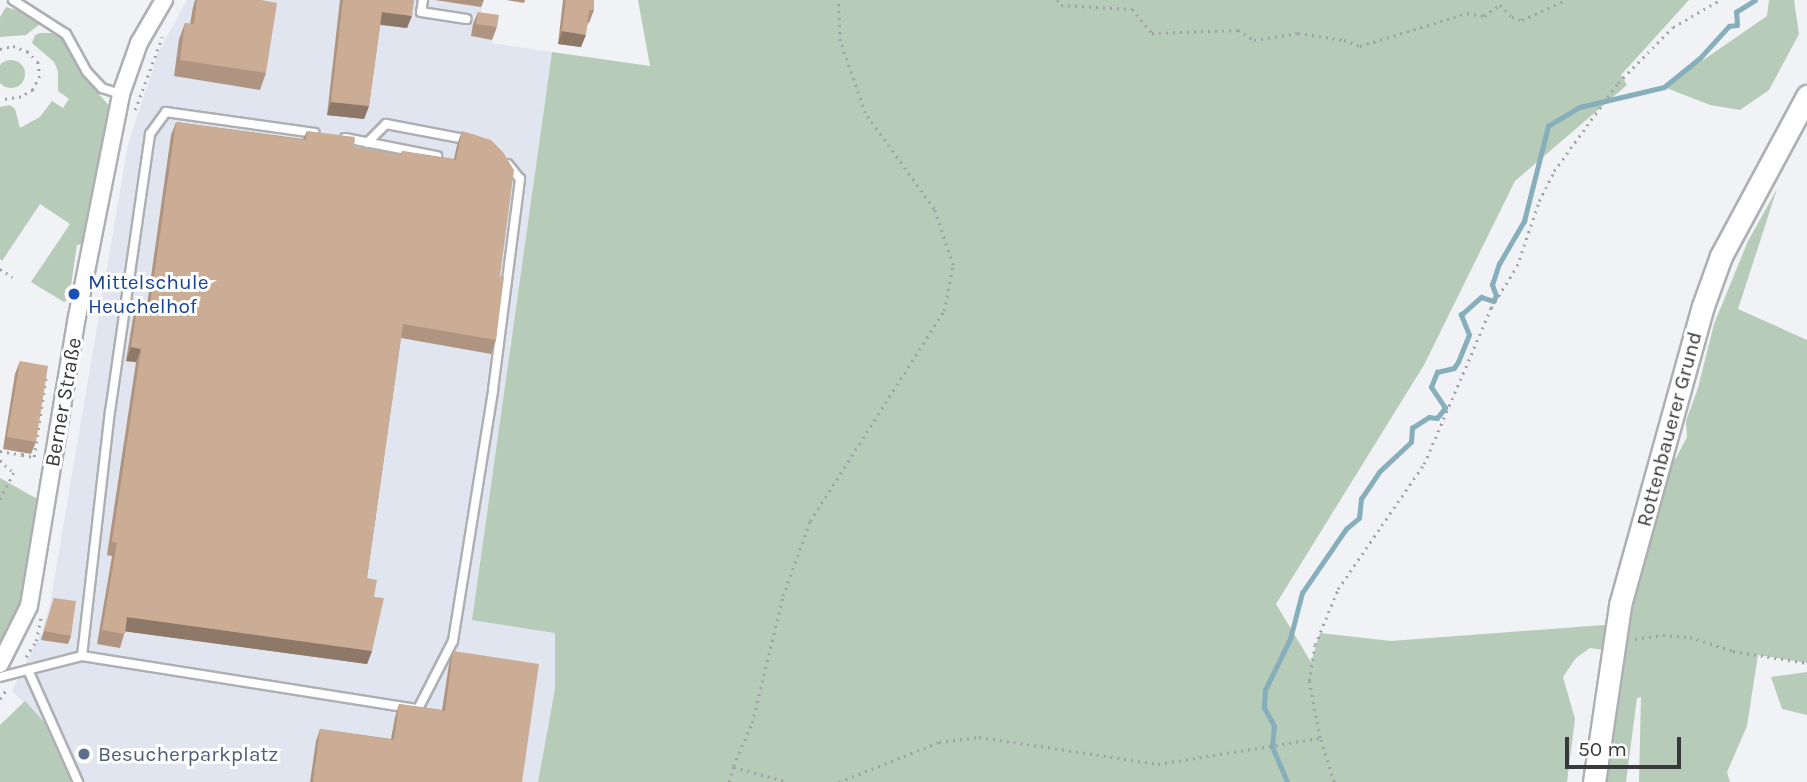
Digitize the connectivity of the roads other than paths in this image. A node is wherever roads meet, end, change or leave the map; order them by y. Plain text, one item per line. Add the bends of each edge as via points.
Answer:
1 (13, 0) edge
2 (164, 0) edge
3 (423, 0) edge
4 (466, 19) dead end
5 (121, 94) junction
6 (1807, 96) edge
7 (476, 141) edge
8 (367, 143) junction
9 (500, 154) edge
10 (437, 156) edge
11 (82, 656) junction
12 (0, 664) edge
13 (28, 670) junction
14 (0, 677) edge
15 (78, 782) edge
16 (1594, 782) edge

1 - 5 lane via 66,34 87,72 102,88
2 - 5 street, Berner Straße via 139,43
3 - 4 lane via 421,12
5 - 12 street, Berner Straße via 82,290 29,606
6 - 16 street, Rottenbauerer Grund via 1721,256 1703,306 1620,606
7 - 8 lane via 386,124
8 - 10 lane
8 - 11 lane via 166,113 150,134 110,412
9 - 11 lane via 520,179 493,390 453,641 418,709
11 - 13 lane
13 - 14 lane
13 - 15 lane

